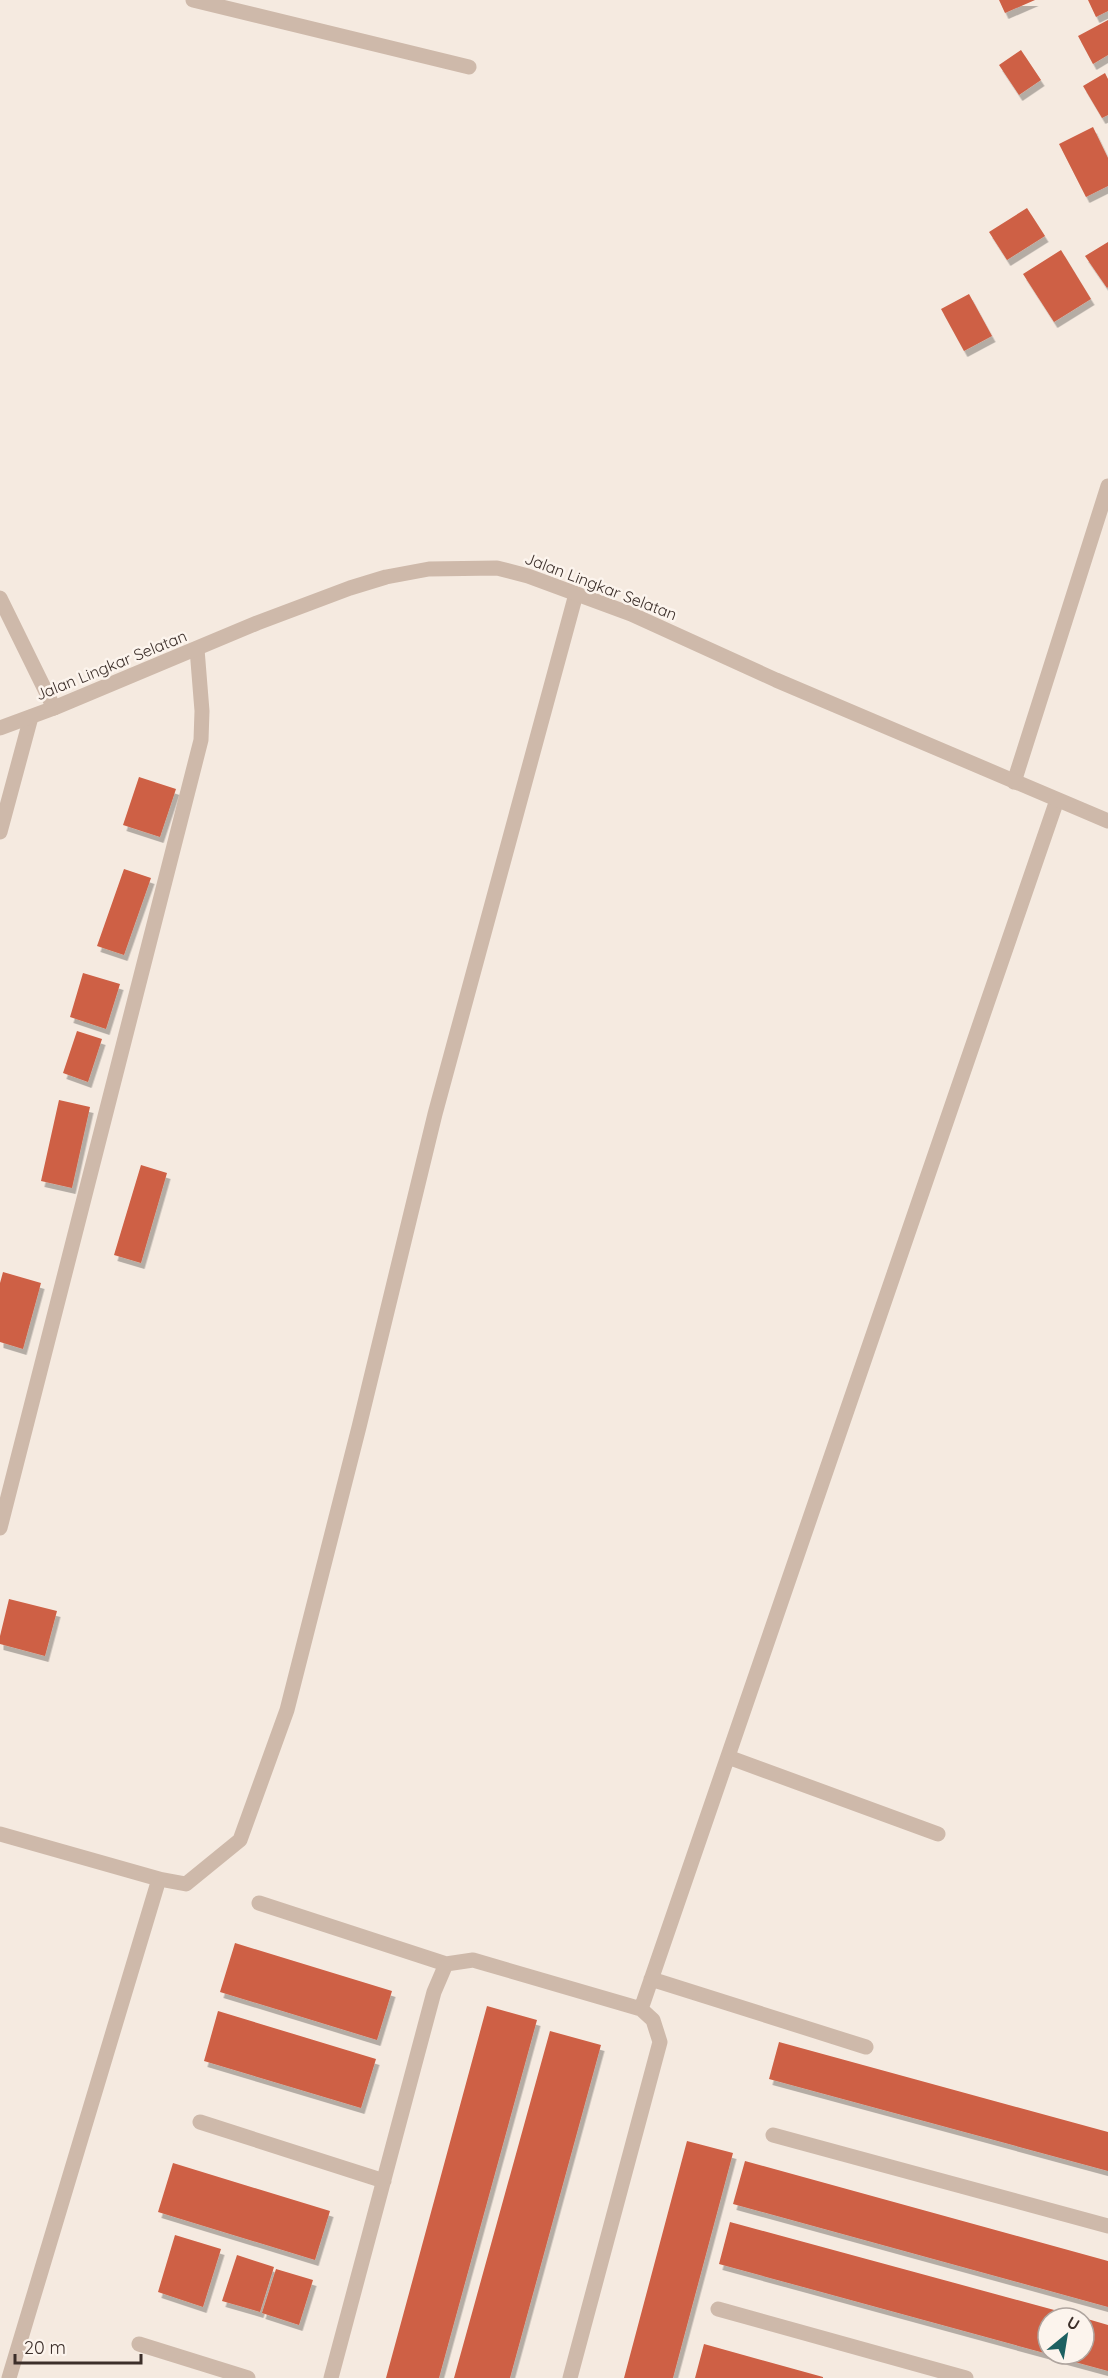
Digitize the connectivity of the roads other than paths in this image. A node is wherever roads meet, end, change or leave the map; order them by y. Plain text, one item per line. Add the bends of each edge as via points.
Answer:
1 (193, 0) edge
2 (468, 67) dead end
3 (1108, 486) edge
4 (576, 594) junction
5 (0, 598) edge
6 (197, 649) junction
7 (54, 708) junction
8 (31, 717) junction
9 (0, 728) edge
10 (1014, 782) junction
11 (1057, 800) junction
12 (1108, 821) edge
13 (0, 832) edge
14 (0, 1528) edge
15 (728, 1757) junction
16 (0, 1834) edge
17 (938, 1834) dead end
18 (159, 1879) junction
19 (259, 1903) dead end
20 (446, 1964) junction
21 (651, 1979) junction
22 (641, 2009) junction
23 (866, 2047) dead end
24 (200, 2122) dead end
25 (773, 2135) dead end
26 (384, 2181) junction
27 (1108, 2226) edge
28 (718, 2309) dead end
29 (139, 2344) dead end
30 (9, 2378) edge
31 (248, 2378) edge
32 (332, 2378) edge
33 (570, 2378) edge
34 (966, 2378) edge

1 - 2 street
3 - 10 street
4 - 6 street, Jalan Lingkar Selatan via 497,568 429,569 350,588
4 - 10 street, Jalan Lingkar Selatan via 631,614
4 - 18 street via 435,1114 287,1710 240,1840 186,1884
5 - 7 street
6 - 7 street, Jalan Lingkar Selatan
6 - 14 street via 201,740
7 - 8 street, Jalan Lingkar Selatan
8 - 9 street, Jalan Lingkar Selatan
8 - 13 street
10 - 11 street, Jalan Lingkar Selatan
11 - 12 street, Jalan Lingkar Selatan
11 - 15 street
15 - 17 street
15 - 21 street
16 - 18 street
18 - 30 street
19 - 20 street
20 - 22 street via 473,1960
20 - 26 street via 434,1992
21 - 22 street
21 - 23 street
22 - 33 street via 653,2020 660,2042
24 - 26 street
25 - 27 street
26 - 32 street
28 - 34 street
29 - 31 street

